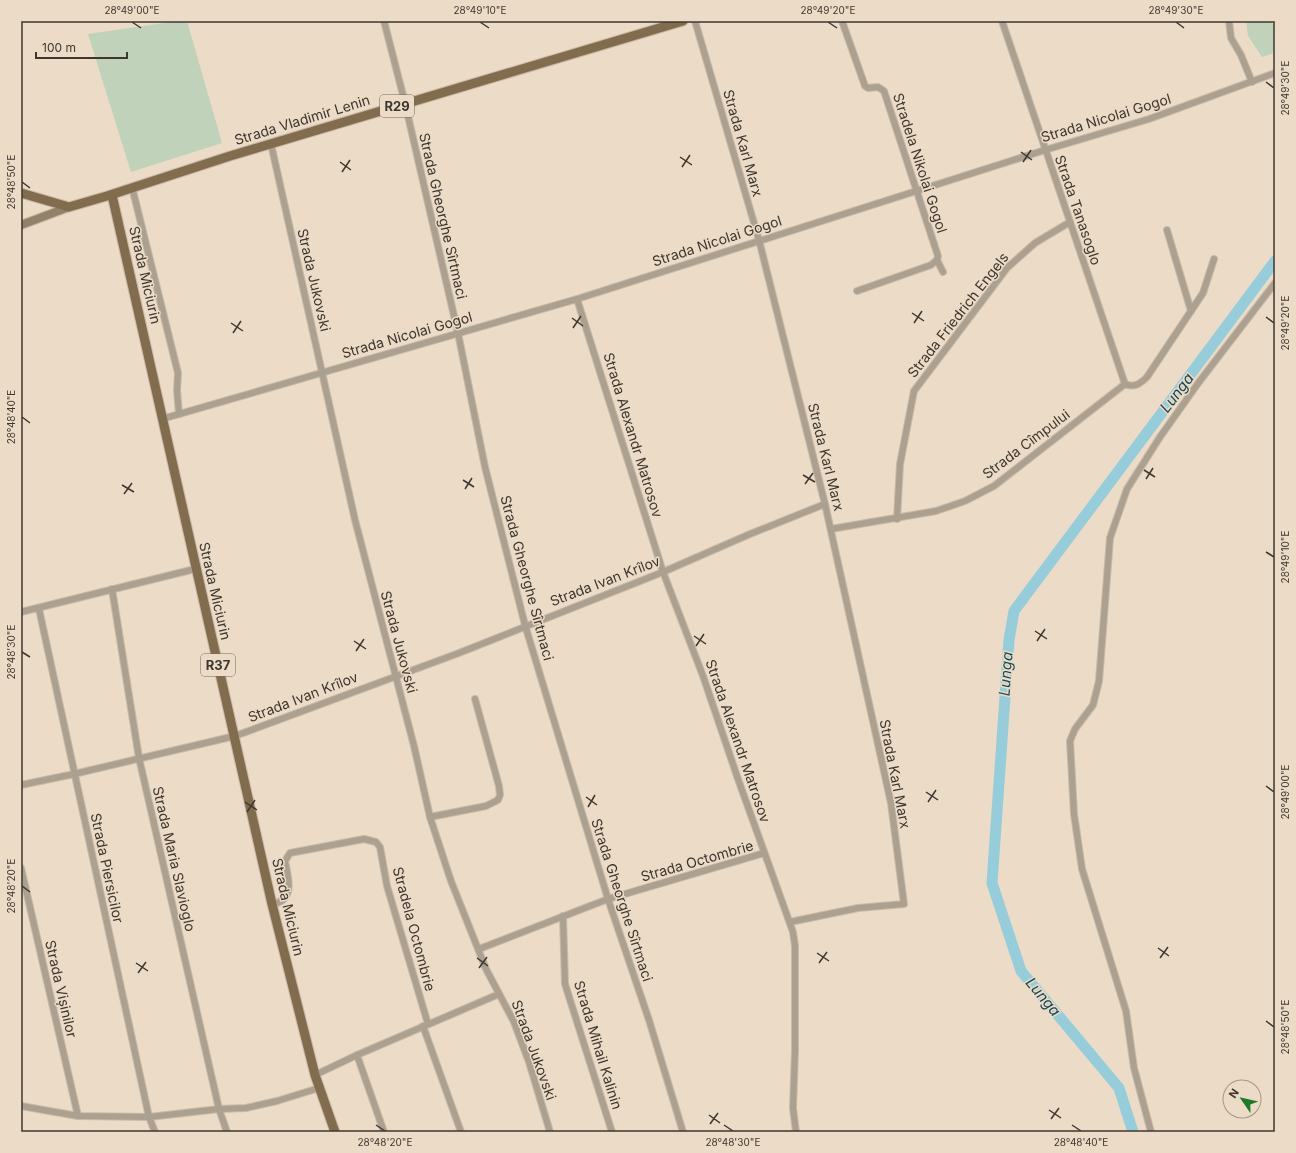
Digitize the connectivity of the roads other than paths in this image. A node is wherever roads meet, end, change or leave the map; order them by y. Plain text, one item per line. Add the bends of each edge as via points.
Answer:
1 (384, 21) edge
2 (683, 21) edge
3 (695, 21) edge
4 (842, 21) edge
5 (1002, 21) edge
6 (1229, 21) edge
7 (1275, 73) edge
8 (1252, 82) junction
9 (405, 104) junction
10 (271, 144) junction
11 (1045, 150) junction
12 (132, 187) junction
13 (917, 191) junction
14 (21, 193) edge
15 (112, 195) junction
16 (69, 207) junction
17 (1070, 222) junction
18 (21, 225) edge
19 (1167, 230) dead end
20 (758, 240) junction
21 (1214, 259) dead end
22 (938, 260) junction
23 (943, 272) dead end
24 (1275, 283) edge
25 (857, 291) dead end
26 (577, 299) junction
27 (1191, 311) junction
28 (458, 333) junction
29 (323, 372) junction
30 (1125, 384) junction
31 (179, 414) junction
32 (162, 419) junction
33 (825, 504) junction
34 (897, 519) junction
35 (831, 529) junction
36 (195, 568) junction
37 (663, 572) junction
38 (112, 589) junction
39 (39, 608) junction
40 (21, 612) edge
41 (525, 625) junction
42 (394, 676) junction
43 (475, 699) dead end
44 (235, 736) junction
45 (139, 758) junction
46 (74, 774) junction
47 (21, 785) edge
48 (430, 817) junction
49 (764, 853) junction
50 (21, 868) edge
51 (608, 899) junction
52 (272, 904) junction
53 (563, 916) junction
54 (790, 922) junction
55 (479, 949) junction
56 (499, 994) junction
57 (426, 1025) junction
58 (356, 1055) junction
59 (315, 1074) junction
60 (319, 1088) junction
61 (21, 1106) edge
62 (219, 1109) junction
63 (78, 1116) junction
64 (149, 1117) junction
65 (155, 1132) edge
66 (227, 1132) edge
67 (335, 1132) edge
68 (384, 1132) edge
69 (461, 1132) edge
70 (550, 1132) edge
71 (612, 1132) edge
72 (683, 1132) edge
73 (796, 1132) edge
74 (1151, 1132) edge

1 - 9 street, Strada Gheorghe Sîrtmaci
2 - 9 main road, Strada Vladimir Lenin / R29
3 - 20 street, Strada Karl Marx
4 - 13 street, Stradela Nikolai Gogol via 865,86 878,86 884,91
5 - 11 street, Strada Tanasoglo
6 - 8 street via 1231,38
7 - 8 street, Strada Nicolai Gogol
8 - 11 street, Strada Nicolai Gogol via 1148,119
9 - 10 main road, Strada Vladimir Lenin / R29
9 - 28 street, Strada Gheorghe Sîrtmaci
10 - 12 main road, Strada Vladimir Lenin / R29
10 - 29 street, Strada Jukovski
11 - 13 street, Strada Nicolai Gogol
11 - 17 street, Strada Tanasoglo
12 - 15 main road, Strada Vladimir Lenin / R29
12 - 31 street via 178,373
13 - 20 street, Strada Nicolai Gogol
13 - 22 street, Stradela Nikolai Gogol
14 - 16 main road
15 - 16 main road, Strada Vladimir Lenin / R29
15 - 32 main road, Strada Miciurin / R37
16 - 18 main road
17 - 30 street, Strada Tanasoglo
17 - 34 street, Strada Friedrich Engels via 1036,243 1007,268 914,391 900,464
19 - 27 street
20 - 26 street, Strada Nicolai Gogol
20 - 33 street, Strada Karl Marx
21 - 27 street, Strada Cîmpului via 1203,293
22 - 23 street, Stradela Nikolai Gogol
22 - 25 street via 931,265
24 - 74 street via 1199,382 1127,489 1110,538 1099,681 1093,705 1075,728 1070,741 1074,814 1082,868 1126,1011 1134,1068
26 - 28 street, Strada Nicolai Gogol
26 - 37 street, Strada Alexandr Matrosov
27 - 30 street, Strada Cîmpului via 1147,377 1138,385
28 - 29 street, Strada Nicolai Gogol
28 - 41 street, Strada Gheorghe Sîrtmaci via 485,467
29 - 31 street, Strada Nicolai Gogol
29 - 42 street, Strada Jukovski via 355,520
30 - 34 street, Strada Cîmpului via 994,486 936,511
31 - 32 street, Strada Nicolai Gogol
32 - 36 main road, Strada Miciurin / R37
33 - 35 street, Strada Karl Marx
33 - 37 street, Strada Ivan Krîlov
34 - 35 street, Strada Cîmpului
35 - 54 street, Strada Karl Marx via 891,803 904,904 858,908
36 - 38 street
36 - 44 main road, Strada Miciurin / R37
37 - 41 street, Strada Ivan Krîlov
37 - 49 street, Strada Alexandr Matrosov via 703,676
38 - 39 street
38 - 45 street, Strada Maria Slavioglo
39 - 40 street
39 - 46 street, Strada Piersicilor
41 - 42 street, Strada Ivan Krîlov via 459,653
41 - 51 street, Strada Gheorghe Sîrtmaci
42 - 44 street, Strada Ivan Krîlov
42 - 48 street, Strada Jukovski via 414,746
43 - 48 street via 500,795 498,800 486,806
44 - 45 street, Strada Ivan Krîlov
44 - 52 main road, Strada Miciurin / R37
45 - 46 street, Strada Ivan Krîlov
45 - 62 street, Strada Maria Slavioglo
46 - 47 street, Strada Ivan Krîlov
46 - 64 street, Strada Piersicilor
48 - 55 street, Strada Jukovski
49 - 51 street, Strada Octombrie
49 - 54 street, Strada Alexandr Matrosov
50 - 63 street, Strada Vișinilor
51 - 53 street, Strada Octombrie
51 - 72 street, Strada Gheorghe Sîrtmaci
52 - 57 street, Stradela Octombrie via 285,900 288,893 285,861 290,853 364,839 376,842 381,852 387,886
52 - 59 main road, Strada Miciurin / R37
53 - 55 street, Strada Octombrie
53 - 71 street, Strada Mihail Kalinin via 565,984
54 - 73 street, Strada Alexandr Matrosov via 795,946 793,1108
55 - 56 street, Strada Jukovski
56 - 57 street
56 - 70 street, Strada Jukovski via 514,1022
57 - 58 street
57 - 69 street, Stradela Octombrie
58 - 59 street
58 - 68 street
59 - 60 main road, Strada Miciurin / R37
60 - 62 street via 246,1108
60 - 67 main road, Strada Miciurin / R37
61 - 63 street
62 - 64 street
62 - 66 street, Strada Maria Slavioglo
63 - 64 street
64 - 65 street, Strada Piersicilor

